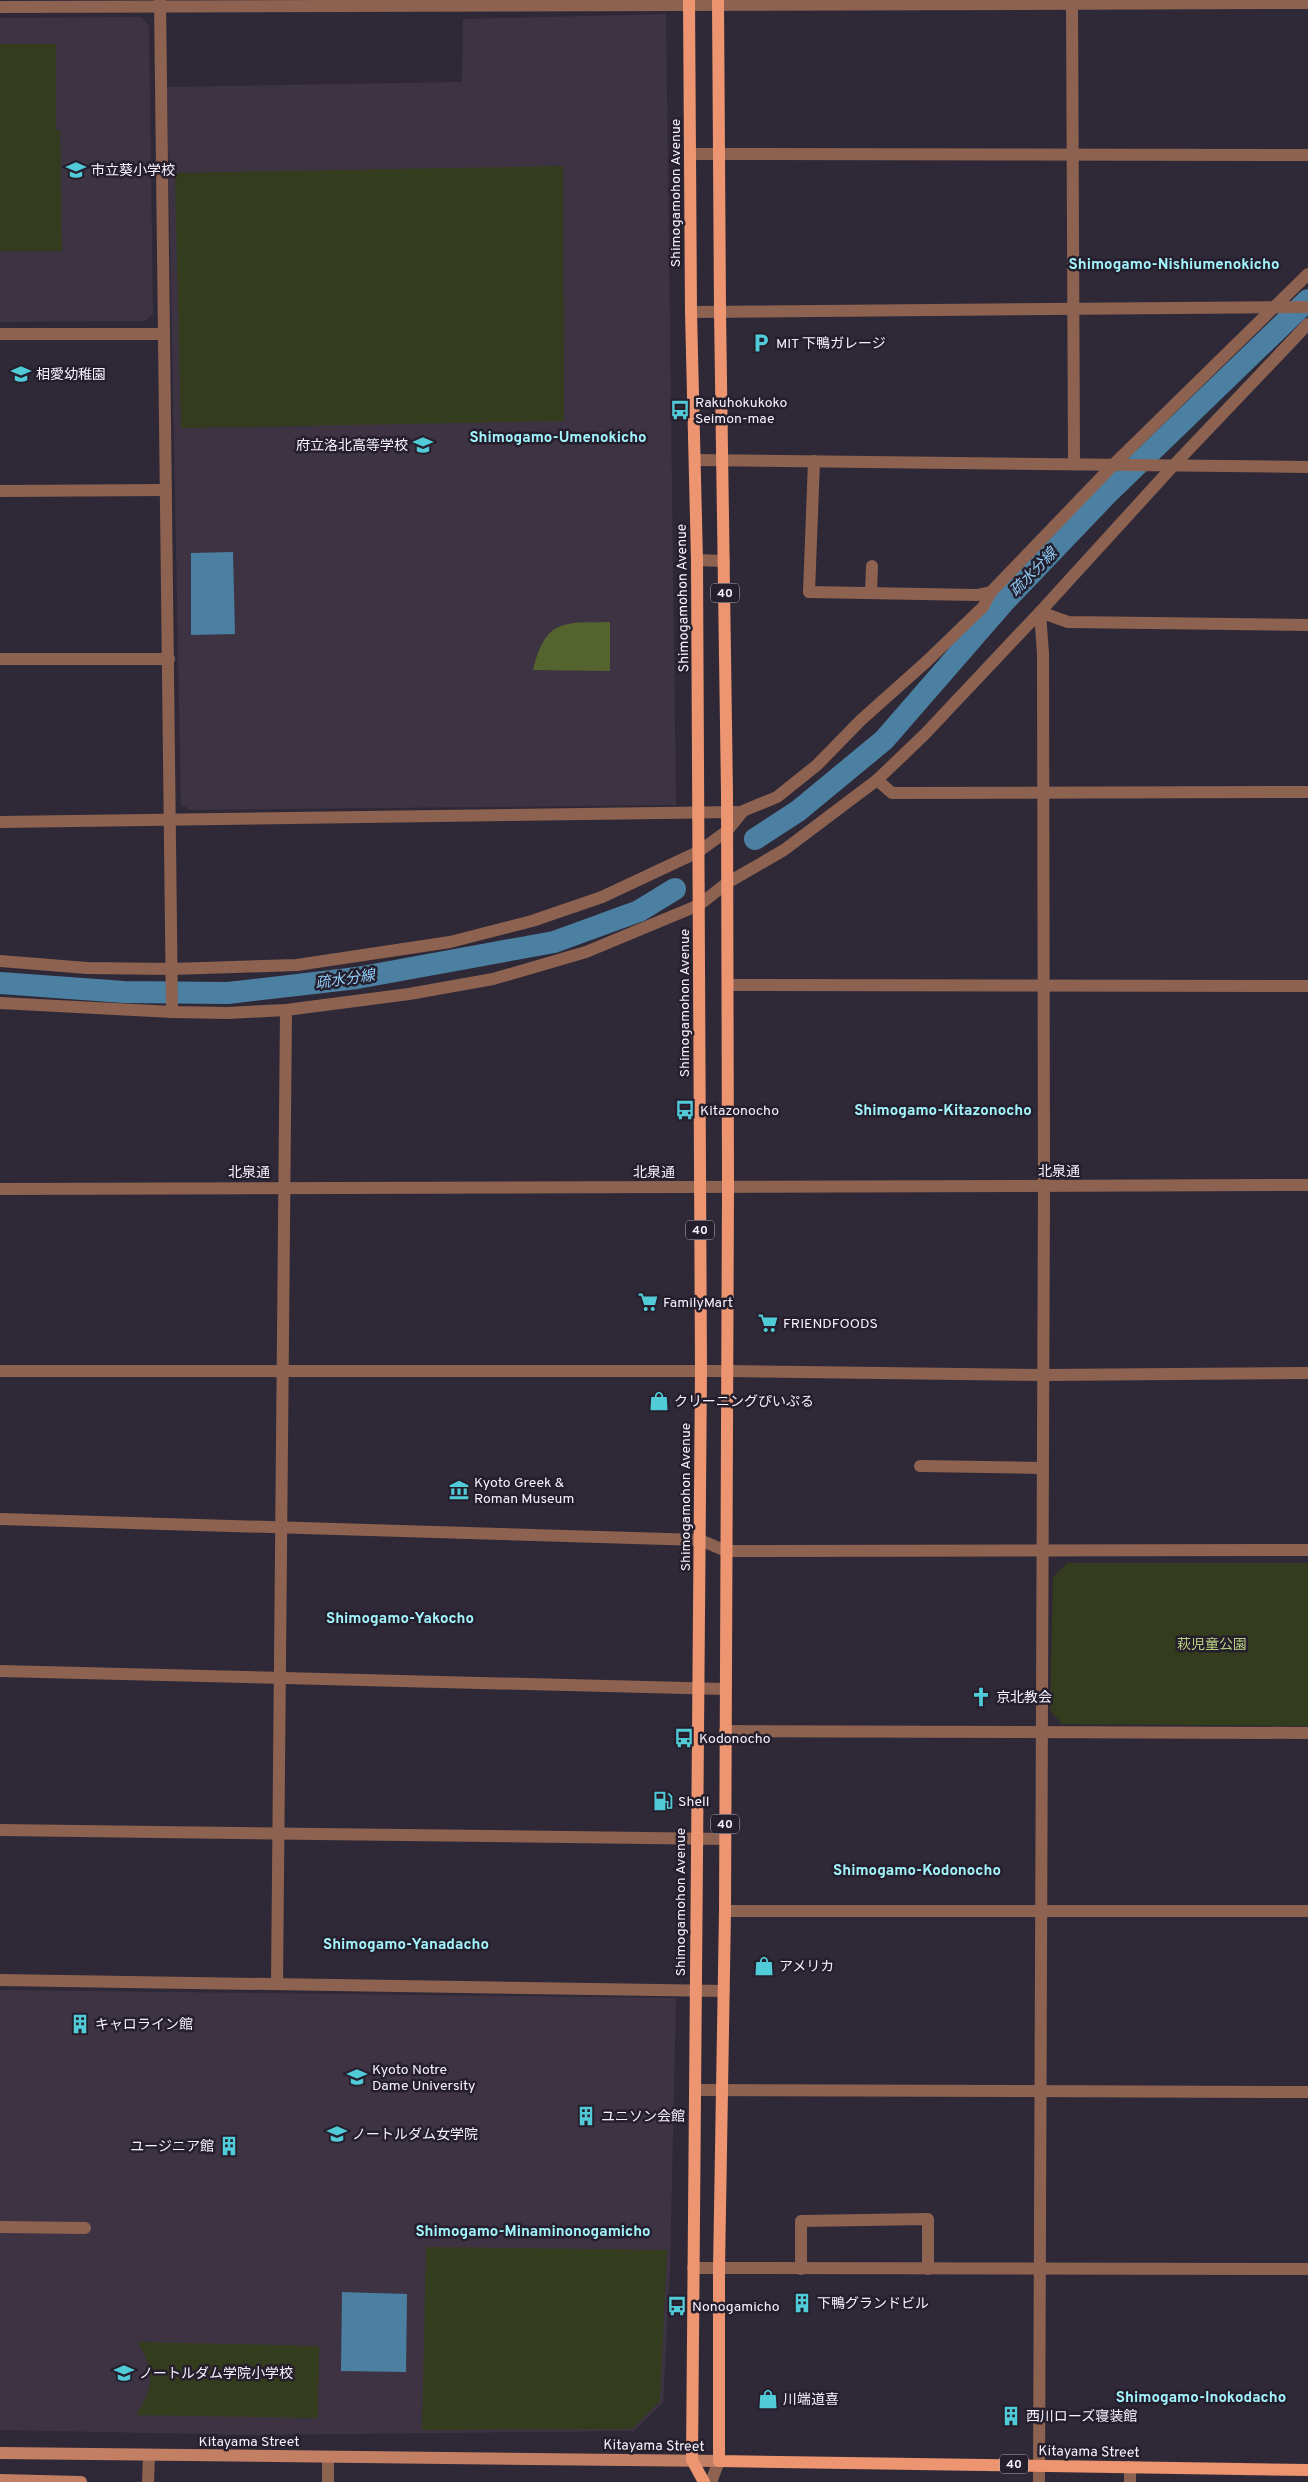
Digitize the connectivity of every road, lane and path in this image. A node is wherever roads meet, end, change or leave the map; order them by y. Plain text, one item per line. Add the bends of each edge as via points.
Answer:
1 (1072, 1) edge
2 (689, 2) edge
3 (718, 2) edge
4 (160, 3) edge
5 (1308, 3) edge
6 (0, 7) edge
7 (690, 154) junction
8 (718, 154) junction
9 (1073, 154) junction
10 (1308, 155) edge
11 (1308, 274) edge
12 (1073, 307) junction
13 (1274, 307) junction
14 (1308, 307) edge
15 (720, 311) junction
16 (691, 312) junction
17 (1308, 324) edge
18 (0, 334) edge
19 (164, 334) junction
20 (695, 460) junction
21 (722, 460) junction
22 (814, 461) junction
23 (1074, 463) junction
24 (1115, 463) junction
25 (1174, 465) junction
26 (1308, 467) edge
27 (166, 490) junction
28 (0, 491) edge
29 (697, 560) junction
30 (724, 561) junction
31 (872, 566) dead end
32 (871, 592) junction
33 (991, 592) junction
34 (1040, 612) junction
35 (1308, 625) edge
36 (0, 659) edge
37 (168, 659) junction
38 (877, 780) junction
39 (1308, 792) edge
40 (1043, 793) junction
41 (743, 811) junction
42 (698, 813) junction
43 (727, 813) junction
44 (170, 820) junction
45 (0, 822) edge
46 (727, 831) junction
47 (698, 852) junction
48 (728, 883) junction
49 (698, 905) junction
50 (0, 961) edge
51 (172, 969) junction
52 (728, 985) junction
53 (1042, 985) junction
54 (1308, 986) edge
55 (0, 1004) edge
56 (286, 1010) junction
57 (172, 1012) junction
58 (1308, 1185) edge
59 (700, 1186) junction
60 (728, 1186) junction
61 (1044, 1186) junction
62 (285, 1187) junction
63 (0, 1189) edge
64 (0, 1371) edge
65 (283, 1371) junction
66 (701, 1371) junction
67 (726, 1371) junction
68 (1308, 1374) edge
69 (1044, 1375) junction
70 (920, 1466) dead end
71 (1044, 1468) junction
72 (0, 1519) edge
73 (282, 1527) junction
74 (700, 1540) junction
75 (1308, 1550) edge
76 (726, 1551) junction
77 (1043, 1552) junction
78 (0, 1672) edge
79 (281, 1678) junction
80 (698, 1688) junction
81 (726, 1689) junction
82 (726, 1731) junction
83 (1042, 1732) junction
84 (1308, 1733) edge
85 (0, 1830) edge
86 (279, 1833) junction
87 (696, 1838) junction
88 (725, 1839) junction
89 (725, 1911) junction
90 (1041, 1911) junction
91 (1308, 1911) edge
92 (0, 1980) edge
93 (277, 1984) junction
94 (694, 1990) junction
95 (724, 1991) junction
96 (695, 2090) junction
97 (724, 2091) junction
98 (1041, 2092) junction
99 (1308, 2092) edge
100 (0, 2227) edge
101 (85, 2228) dead end
102 (693, 2268) junction
103 (719, 2269) junction
104 (801, 2269) junction
105 (928, 2269) junction
106 (1040, 2269) junction
107 (1308, 2269) edge
108 (0, 2454) edge
109 (149, 2456) junction
110 (328, 2456) junction
111 (692, 2460) junction
112 (719, 2461) junction
113 (1039, 2465) junction
114 (1130, 2467) junction
115 (1199, 2468) junction
116 (1308, 2470) edge
117 (0, 2480) edge
118 (81, 2482) edge
119 (148, 2482) edge
120 (328, 2482) edge
121 (704, 2482) edge
122 (711, 2482) edge
123 (1039, 2482) edge
124 (1130, 2482) edge
125 (1199, 2482) edge

1 - 3 street
1 - 5 street
1 - 9 street
2 - 3 street
2 - 4 street
2 - 7 main road, Shimogamohon Avenue / 40
3 - 8 main road, 40
4 - 6 street
4 - 19 street
7 - 8 street
7 - 16 main road, Shimogamohon Avenue / 40
8 - 9 street
8 - 15 main road, 40
9 - 10 street
9 - 12 street
11 - 13 street
12 - 13 street
12 - 15 street
12 - 23 street
13 - 14 street
13 - 24 street
15 - 16 street
15 - 21 main road, 40
16 - 20 main road, Shimogamohon Avenue / 40
17 - 25 street
18 - 19 street
19 - 27 street
20 - 21 street
20 - 29 main road, Shimogamohon Avenue / 40
21 - 22 street
21 - 30 main road, 40
22 - 23 street
22 - 32 street via 809,592
23 - 24 street
24 - 25 street
24 - 33 street
25 - 26 street
25 - 34 street
27 - 28 street
27 - 37 street
29 - 30 street
29 - 42 main road, Shimogamohon Avenue / 40
30 - 43 main road, 40
31 - 32 street
32 - 33 street via 977,595
33 - 41 street via 983,607 817,764 776,797
34 - 35 street via 1068,622
34 - 38 street
34 - 40 street
36 - 37 street
37 - 44 street
38 - 40 street via 892,793
38 - 48 street via 784,850
39 - 40 street
40 - 53 street
41 - 43 street
41 - 46 street
42 - 43 street
42 - 44 street
42 - 47 main road, Shimogamohon Avenue / 40
43 - 46 main road, 40
44 - 45 street
44 - 51 street
46 - 47 street
46 - 48 main road, 40
47 - 49 main road, Shimogamohon Avenue / 40
47 - 51 street via 602,897 532,921 450,942 297,965
48 - 49 street
48 - 52 main road, 40
49 - 56 street via 586,952 494,979
49 - 59 main road, Shimogamohon Avenue / 40
50 - 51 street via 87,968
51 - 57 street
52 - 53 street
52 - 60 main road, 40
53 - 54 street
53 - 61 street
55 - 57 street
56 - 57 street
56 - 62 street
58 - 61 street, 北泉通
59 - 60 street, 北泉通
59 - 62 street, 北泉通
59 - 66 main road, Shimogamohon Avenue / 40
60 - 61 street, 北泉通
60 - 67 main road, 40
61 - 69 street
62 - 63 street, 北泉通
62 - 65 street
64 - 65 street
65 - 66 street
65 - 73 street
66 - 67 street
66 - 74 main road, Shimogamohon Avenue / 40
67 - 69 street
67 - 76 main road, 40
68 - 69 street
69 - 71 street
70 - 71 street
71 - 77 street
72 - 73 street
73 - 74 street
73 - 79 street
74 - 76 street
74 - 80 main road, Shimogamohon Avenue / 40
75 - 77 street
76 - 77 street
76 - 81 main road, 40
77 - 83 street
78 - 79 street
79 - 80 street
79 - 86 street
80 - 81 street
80 - 87 main road, Shimogamohon Avenue / 40
81 - 82 main road, 40
82 - 83 street
82 - 88 main road, 40
83 - 84 street
83 - 90 street
85 - 86 street
86 - 87 street
86 - 93 street
87 - 88 street
87 - 94 main road, Shimogamohon Avenue / 40
88 - 89 main road, 40
89 - 90 street
89 - 95 main road, 40
90 - 91 street
90 - 98 street
92 - 93 street
93 - 94 street
94 - 95 street
94 - 96 main road, Shimogamohon Avenue / 40
95 - 97 main road, 40
96 - 97 street
96 - 102 main road, Shimogamohon Avenue / 40
97 - 98 street
97 - 103 main road, 40
98 - 99 street
98 - 106 street
100 - 101 street
102 - 103 street
102 - 111 main road, Shimogamohon Avenue / 40
103 - 104 street
103 - 112 main road, 40
104 - 105 street
104 - 105 street via 801,2221 928,2219
105 - 106 street
106 - 107 street
106 - 113 street
108 - 109 main road, Kitayama Street
109 - 110 main road, Kitayama Street
109 - 119 street
110 - 111 main road, Kitayama Street
110 - 120 street
111 - 112 main road, Kitayama Street
111 - 121 main road, Shimogamohon Avenue / 40
112 - 113 main road, Kitayama Street / 40
112 - 122 street
113 - 114 main road, Kitayama Street / 40
113 - 123 street
114 - 115 main road, Kitayama Street / 40
114 - 124 street
115 - 116 main road, Kitayama Street / 40
115 - 125 main road
117 - 118 main road

